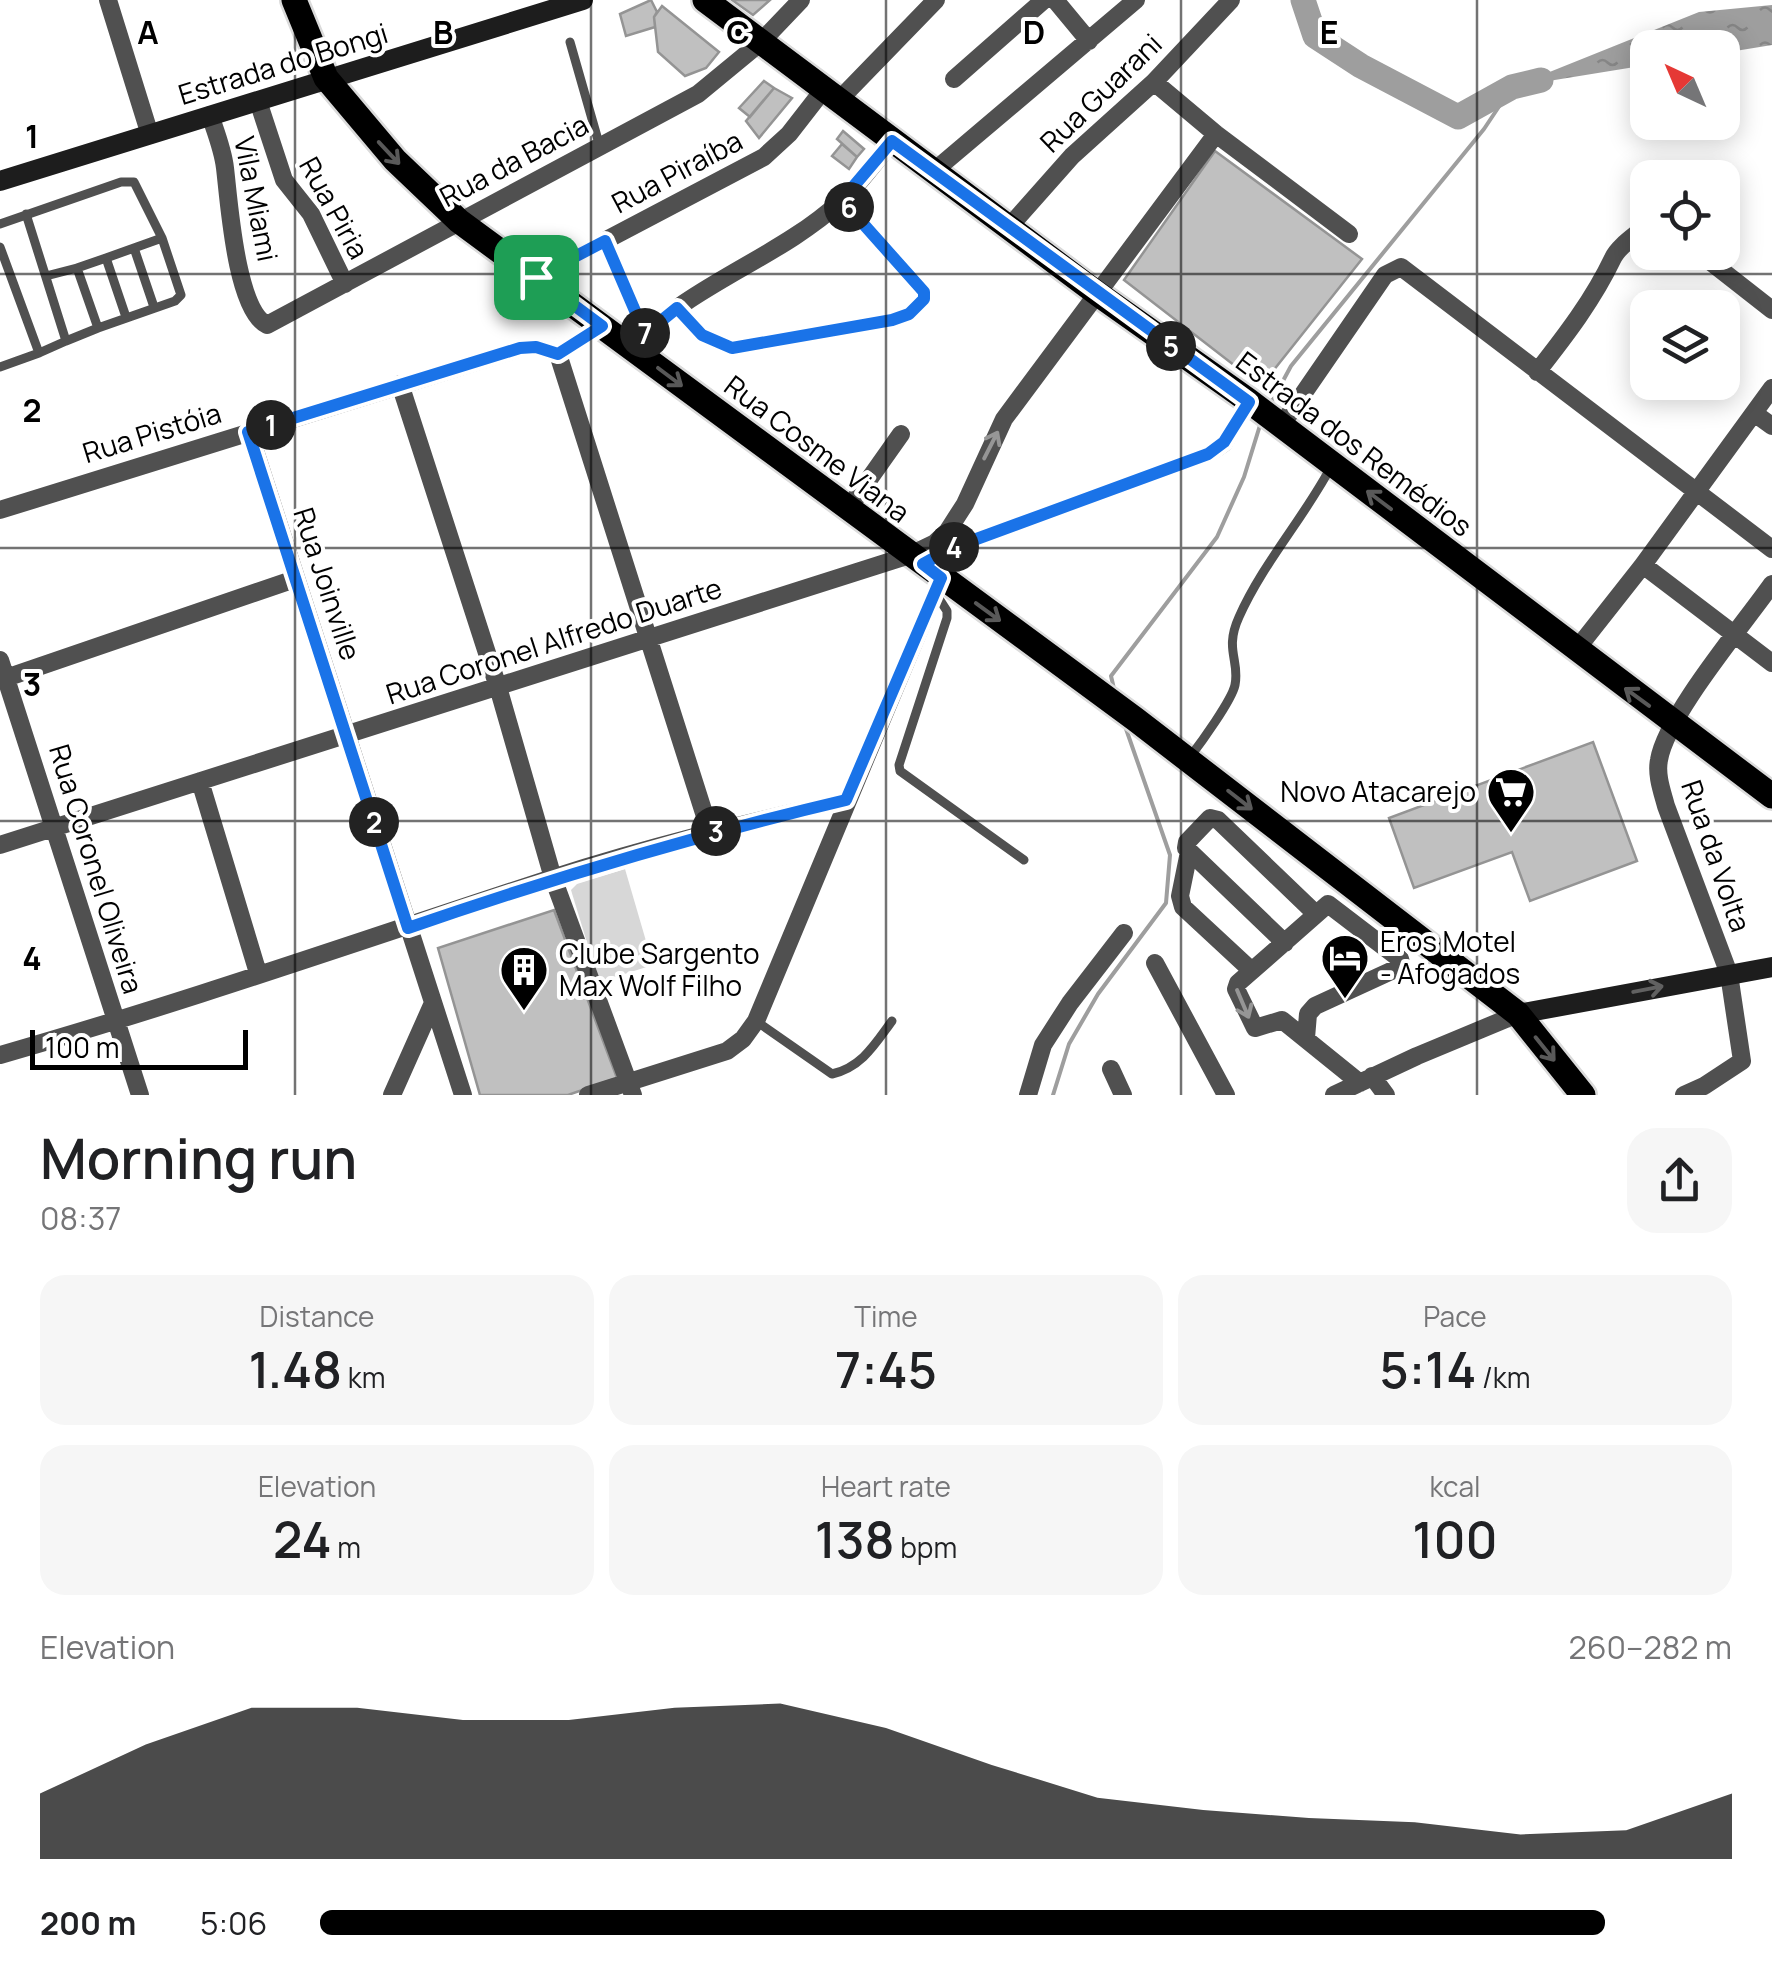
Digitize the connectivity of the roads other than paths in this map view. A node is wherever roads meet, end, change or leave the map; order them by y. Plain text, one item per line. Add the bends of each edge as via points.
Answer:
1 (108, 0) edge
2 (294, 0) edge
3 (582, 0) edge
4 (704, 0) edge
5 (802, 0) edge
6 (936, 0) edge
7 (1044, 0) edge
8 (1056, 0) edge
9 (1136, 0) edge
10 (1232, 0) edge
11 (1089, 41) junction
12 (570, 42) dead end
13 (760, 43) junction
14 (326, 78) junction
15 (954, 78) dead end
16 (1154, 82) junction
17 (831, 94) junction
18 (258, 101) junction
19 (210, 115) junction
20 (150, 134) junction
21 (1216, 134) junction
22 (892, 141) junction
23 (600, 146) junction
24 (934, 171) junction
25 (0, 181) edge
26 (842, 200) junction
27 (26, 214) junction
28 (459, 221) junction
29 (0, 224) edge
30 (1010, 227) junction
31 (1350, 234) dead end
32 (162, 238) junction
33 (605, 241) junction
34 (1630, 241) edge
35 (0, 247) edge
36 (134, 248) junction
37 (106, 258) junction
38 (77, 268) junction
39 (1721, 270) edge
40 (46, 276) junction
41 (536, 277) junction
42 (345, 284) junction
43 (1098, 294) junction
44 (154, 307) junction
45 (677, 308) junction
46 (1772, 310) edge
47 (126, 317) junction
48 (286, 317) joint
49 (602, 326) junction
50 (98, 328) junction
51 (66, 341) junction
52 (638, 341) junction
53 (39, 353) junction
54 (558, 354) junction
55 (0, 367) edge
56 (1537, 372) junction
57 (400, 384) junction
58 (1772, 388) edge
59 (1253, 405) junction
60 (1754, 413) junction
61 (1280, 425) junction
62 (1772, 426) edge
63 (248, 432) junction
64 (901, 434) dead end
65 (1333, 464) junction
66 (1696, 491) junction
67 (0, 510) edge
68 (848, 510) junction
69 (950, 540) junction
70 (1772, 548) edge
71 (1643, 565) junction
72 (927, 572) junction
73 (295, 579) junction
74 (1772, 584) edge
75 (1736, 635) junction
76 (650, 640) junction
77 (1576, 650) junction
78 (1772, 663) edge
79 (2, 672) edge
80 (498, 688) junction
81 (1673, 722) junction
82 (346, 736) junction
83 (1188, 760) junction
84 (200, 781) junction
85 (1772, 796) edge
86 (846, 800) junction
87 (56, 828) junction
88 (710, 832) junction
89 (0, 845) edge
90 (1189, 852) junction
91 (1024, 860) dead end
92 (553, 878) junction
93 (1316, 914) junction
94 (408, 928) junction
95 (1124, 933) dead end
96 (1285, 943) junction
97 (1154, 963) dead end
98 (1772, 967) edge
99 (1252, 971) junction
100 (258, 973) junction
101 (1729, 974) junction
102 (433, 1002) junction
103 (1518, 1014) junction
104 (756, 1021) junction
105 (892, 1021) dead end
106 (116, 1022) junction
107 (1306, 1038) junction
108 (0, 1055) edge
109 (1111, 1069) dead end
110 (1366, 1080) junction
111 (630, 1088) edge
112 (140, 1095) edge
113 (392, 1095) edge
114 (463, 1095) edge
115 (588, 1095) edge
116 (1028, 1095) edge
117 (1123, 1095) edge
118 (1226, 1095) edge
119 (1334, 1095) edge
120 (1386, 1095) edge
121 (1583, 1095) edge
122 (1684, 1095) edge

1 - 20 street
2 - 14 main road, Rua Cosme Viana
3 - 14 main road, Estrada do Bongi
4 - 13 main road, Estrada dos Remédios
5 - 13 street, Rua da Bacia
6 - 17 street, Rua Piraíba
7 - 15 street
8 - 11 street
9 - 11 street
10 - 16 street, Rua Guarani
11 - 24 street
12 - 23 lane
13 - 17 main road, Estrada dos Remédios
13 - 23 street, Rua da Bacia via 698,94
14 - 18 main road, Estrada do Bongi
14 -> 28 main road, Rua Cosme Viana via 395,160
16 - 21 street
16 - 30 street, Rua Guarani via 1072,156
17 - 22 main road, Estrada dos Remédios
17 - 33 street, Rua Piraíba via 764,158
18 - 19 main road, Estrada do Bongi
18 - 42 street, Rua Piria via 288,187 311,214
19 - 20 main road, Estrada do Bongi
19 - 48 street, Vila Miami via 248,296 262,324
20 - 25 main road, Estrada do Bongi
21 - 31 street
21 - 43 street
22 - 24 main road, Estrada dos Remédios
22 - 26 street
23 - 28 street, Rua da Bacia
24 - 30 main road, Estrada dos Remédios
26 - 45 street
26 - 45 street via 924,292 902,318 732,348 702,335
27 - 29 lane
27 - 32 lane via 129,180 142,191
27 - 40 lane
28 - 41 main road, Rua Cosme Viana
28 - 42 street, Rua da Bacia
30 - 43 main road, Estrada dos Remédios
32 - 36 lane
32 - 44 lane via 182,290 175,301
33 - 41 street, Rua Piraíba
33 - 52 street
34 - 56 street
35 - 53 lane
36 - 37 lane
36 - 44 lane
37 - 38 lane
37 - 47 lane
38 - 40 lane
38 - 50 lane
39 - 46 street
40 - 51 lane
41 - 49 main road, Rua Cosme Viana
42 - 48 street, Rua da Bacia
43 - 59 main road, Estrada dos Remédios
69 -> 43 street via 1004,419
44 - 47 lane
45 - 52 street
47 - 50 lane
49 - 52 main road, Rua Cosme Viana
49 - 54 street
50 - 51 lane
51 - 53 lane
52 -> 68 main road, Rua Cosme Viana
53 - 55 lane
54 - 57 street, Rua Pistóia via 520,348
54 - 76 street
56 - 61 street via 1401,267 1393,268
56 - 66 street
57 - 63 street, Rua Pistóia
57 - 80 street
58 - 60 street
59 - 61 main road, Estrada dos Remédios
59 - 69 street, Rua Coronel Alfredo Duarte via 1208,454
60 - 62 street
60 - 66 street
61 - 65 main road, Estrada dos Remédios
63 - 67 street, Rua Pistóia
63 - 73 street, Rua Joinville
64 - 68 street
77 -> 65 main road, Estrada dos Remédios
65 - 83 lane via 1238,617 1230,641 1236,686
66 - 70 street
66 - 71 street
68 - 72 main road, Rua Cosme Viana
69 - 72 street, Rua Coronel Alfredo Duarte via 935,543
71 - 75 street
71 - 77 street
72 - 76 street, Rua Coronel Alfredo Duarte
72 -> 83 main road, Rua Cosme Viana
72 - 86 street
72 - 91 lane via 947,618 900,770
73 - 79 street
73 - 82 street, Rua Joinville
74 - 75 street, Rua da Volta
75 - 78 street
75 - 81 street, Rua da Volta
76 - 80 street, Rua Coronel Alfredo Duarte
76 - 88 street
81 -> 77 main road, Estrada dos Remédios
79 - 87 street, Rua Coronel Oliveira
80 - 82 street, Rua Coronel Alfredo Duarte
80 - 92 street
81 - 85 main road, Estrada dos Remédios
81 - 101 street, Rua da Volta via 1658,760 1659,782
82 - 84 street, Rua Coronel Alfredo Duarte
82 - 94 street, Rua Joinville
83 -> 103 main road, Rua Cosme Viana
84 - 87 street, Rua Coronel Alfredo Duarte
84 - 100 street
86 - 88 street
86 - 104 street
87 - 89 street, Rua Coronel Alfredo Duarte
87 - 106 street, Rua Coronel Oliveira
88 - 92 street
90 - 93 street via 1187,842 1210,818 1218,820
90 - 96 street
90 - 99 street via 1183,906
92 - 94 street
92 - 111 street
93 - 96 street
93 - 107 street via 1328,904 1402,966 1315,1006
94 - 100 street
94 - 102 street, Rua Joinville
95 - 116 street via 1044,1045
96 - 99 street
97 - 118 street
98 - 101 main road
99 -> 107 street via 1236,989 1252,1026 1282,1020
100 - 106 street
103 -> 101 main road
101 - 122 street, Rua da Volta via 1742,1060
102 - 113 street
102 - 114 street, Rua Joinville
103 - 110 street
103 -> 121 main road, Rua Cosme Viana
104 - 105 lane via 832,1074 862,1061
104 - 111 street via 727,1051
106 - 108 street
106 - 112 street, Rua Coronel Oliveira
107 - 110 street
109 - 117 street
110 - 119 street
110 - 120 street
111 - 115 street

